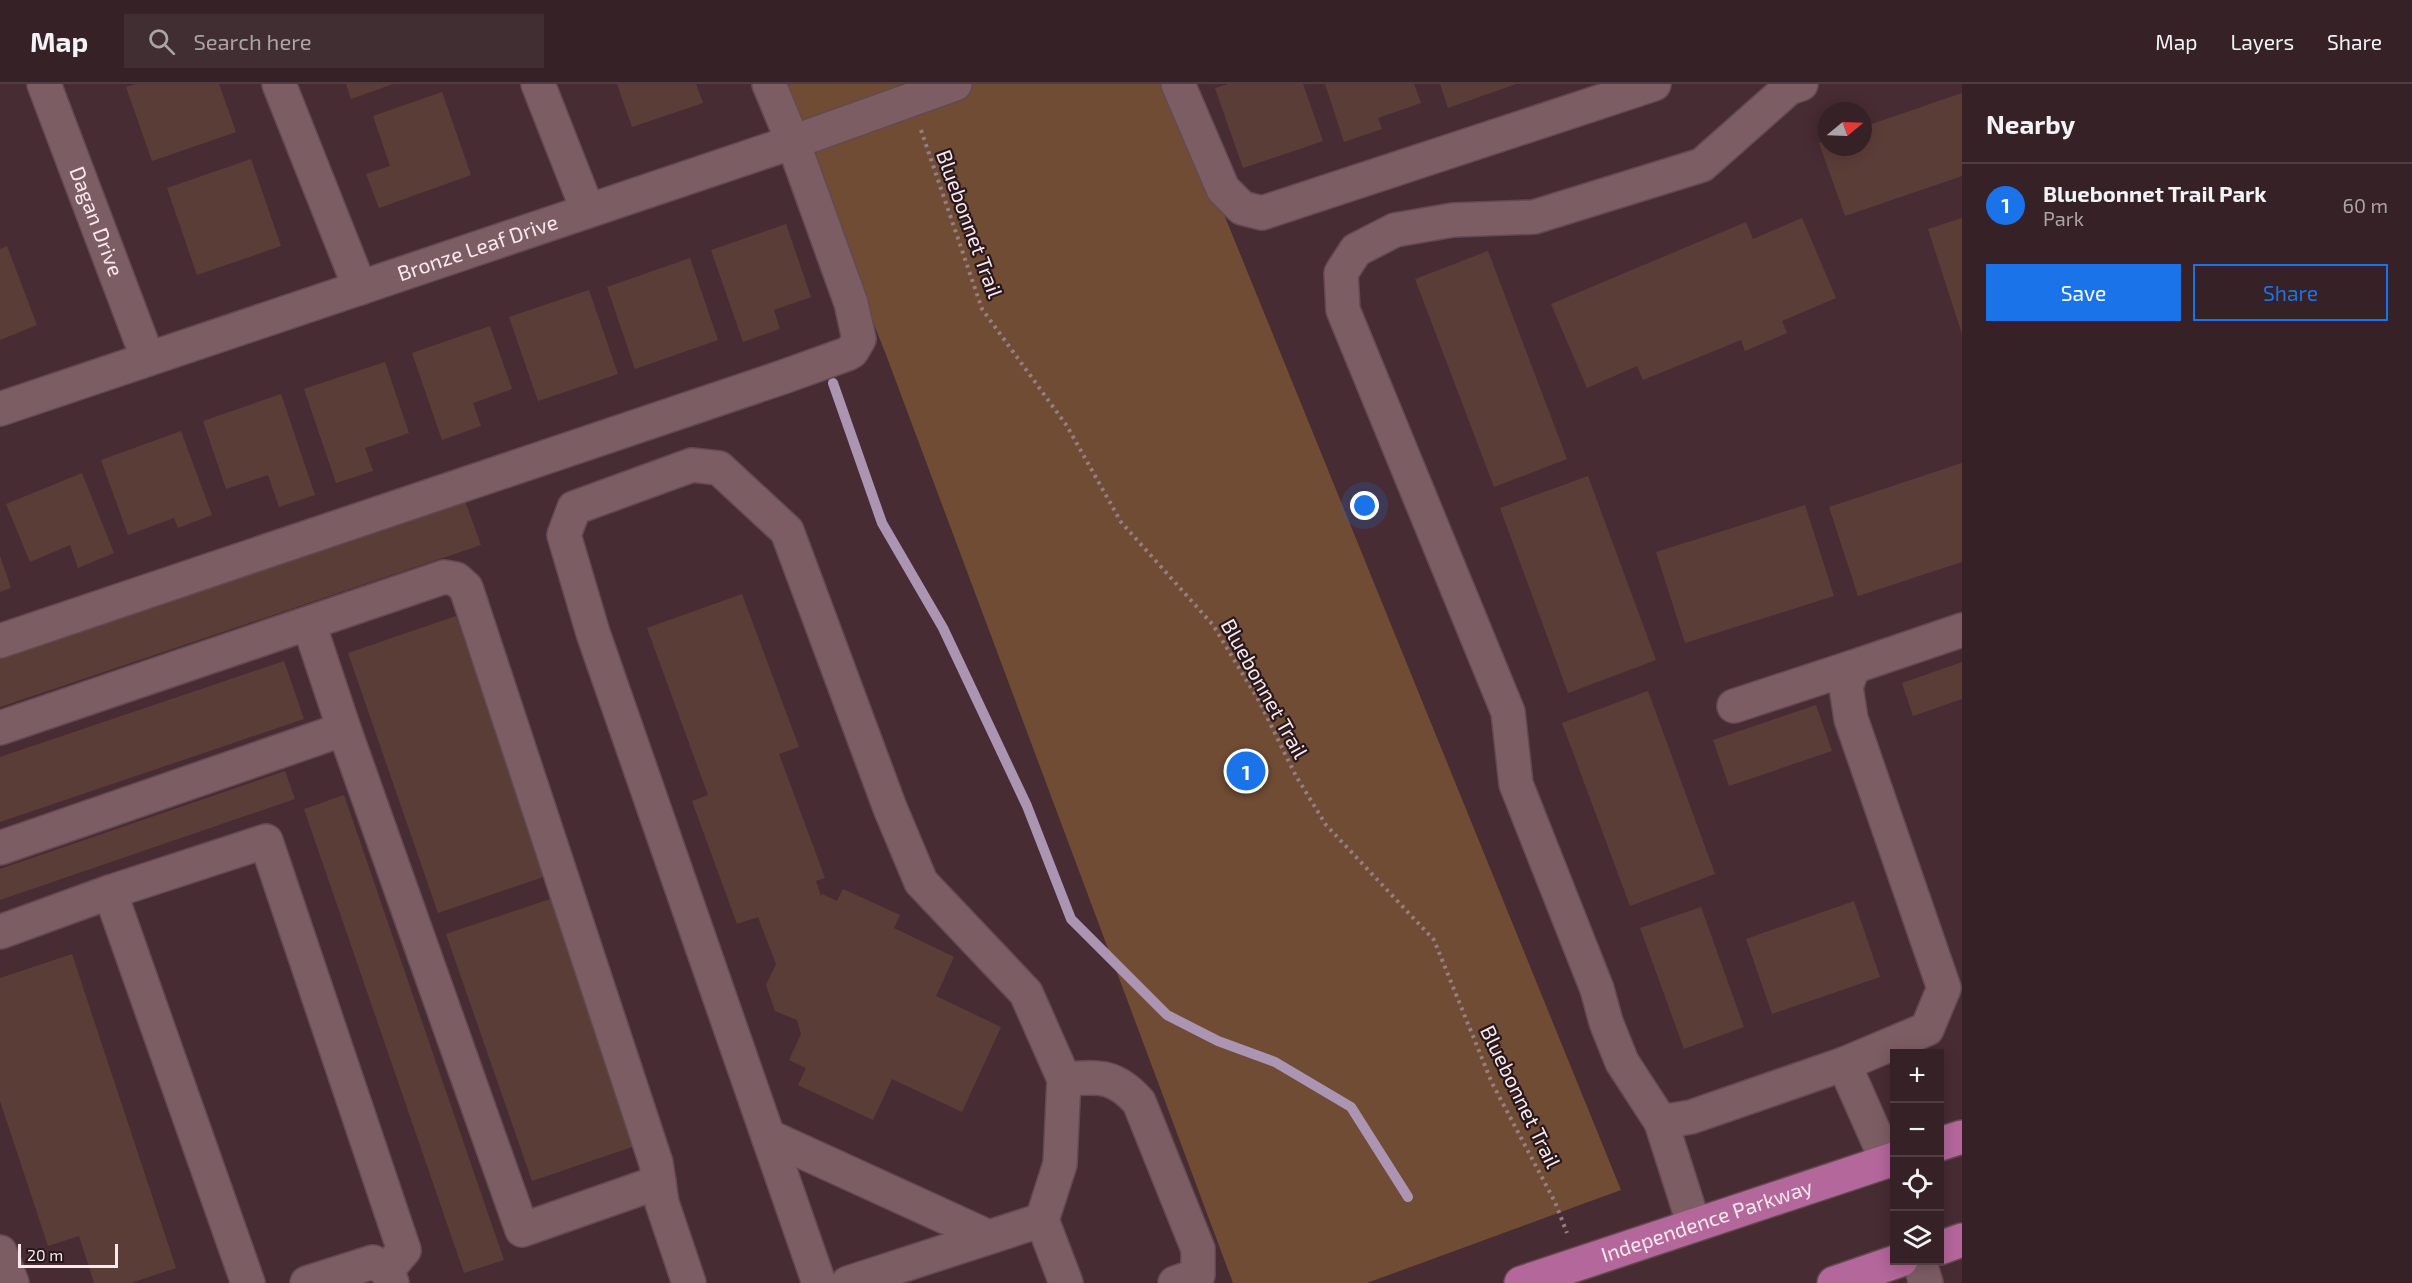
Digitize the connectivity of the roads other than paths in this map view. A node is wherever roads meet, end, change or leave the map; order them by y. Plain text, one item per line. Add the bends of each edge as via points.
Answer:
1 (44, 84) edge
2 (279, 84) edge
3 (538, 84) edge
4 (769, 84) edge
5 (955, 84) edge
6 (1178, 84) edge
7 (1654, 84) edge
8 (1801, 84) edge
9 (792, 142) junction
10 (588, 211) junction
11 (360, 288) junction
12 (148, 359) junction
13 (0, 409) edge
14 (309, 624) junction
15 (1962, 630) edge
16 (0, 641) edge
17 (1853, 667) junction
18 (1734, 706) dead end
19 (0, 728) edge
20 (344, 729) junction
21 (0, 848) edge
22 (110, 892) junction
23 (0, 932) edge
24 (1844, 1064) junction
25 (1064, 1079) junction
26 (1661, 1122) junction
27 (768, 1136) junction
28 (1962, 1137) edge
29 (1944, 1143) edge
30 (1890, 1164) edge
31 (1890, 1169) edge
32 (659, 1182) junction
33 (1042, 1220) junction
34 (1695, 1225) junction
35 (989, 1237) junction
36 (1962, 1240) edge
37 (1944, 1247) edge
38 (1890, 1264) edge
39 (1921, 1265) edge
40 (389, 1276) edge
41 (248, 1283) edge
42 (306, 1283) edge
43 (690, 1283) edge
44 (819, 1283) edge
45 (848, 1283) edge
46 (1066, 1283) edge
47 (1175, 1283) edge
48 (1521, 1283) edge
49 (1834, 1283) edge
50 (1926, 1283) edge

1 - 12 street, Dagan Drive
2 - 11 street
3 - 10 street
4 - 9 street
5 - 9 street, Bronze Leaf Drive
6 - 7 street via 1222,189 1242,208 1263,213
8 - 26 street via 1789,88 1702,165 1534,217 1453,220 1395,230 1356,250 1341,273 1343,310 1508,712 1516,783 1597,989 1606,1022 1622,1062
9 - 10 street, Bronze Leaf Drive
9 - 16 street via 857,324 859,339 852,351
10 - 11 street, Bronze Leaf Drive
11 - 12 street, Bronze Leaf Drive
12 - 13 street, Bronze Leaf Drive
14 - 19 street
14 - 20 street
14 - 32 street via 444,577 456,579 466,588 656,1163
15 - 17 street
17 - 18 street
17 - 24 street via 1846,687 1851,719 1944,988 1927,1029
20 - 21 street
20 - 32 street via 522,1230
22 - 23 street
22 - 40 street via 266,841 404,1250
22 - 41 street
24 - 26 street via 1691,1117
24 - 30 street
25 - 27 street via 1026,993 921,882 788,531 719,468 692,465 574,507 564,535 593,633
25 - 33 street via 1060,1164
25 - 47 street via 1099,1077 1126,1088 1139,1102 1198,1249 1198,1275
26 - 34 street
27 - 35 street
27 - 44 street
28 - 29 main road
31 - 34 main road, Independence Parkway
32 - 43 street via 662,1203
33 - 35 street
33 - 46 street
34 - 48 main road, Independence Parkway
35 - 45 street
36 - 37 main road
38 - 49 main road
39 - 50 street
40 - 42 street via 373,1262

